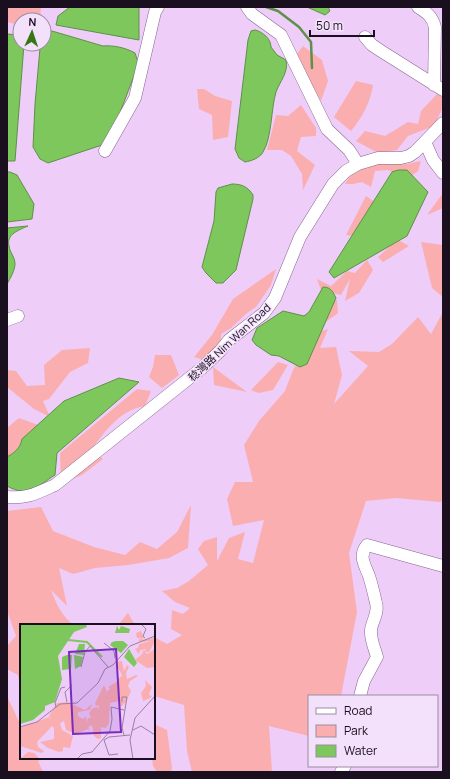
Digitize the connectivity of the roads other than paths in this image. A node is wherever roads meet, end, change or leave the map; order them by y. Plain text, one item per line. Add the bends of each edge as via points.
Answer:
1 (158, 7) edge
2 (247, 7) edge
3 (418, 7) edge
4 (365, 36) dead end
5 (439, 88) edge
6 (443, 123) edge
7 (425, 142) junction
8 (105, 152) dead end
9 (358, 164) junction
10 (443, 173) edge
11 (7, 497) edge
12 (443, 566) edge
13 (360, 695) edge

1 - 8 street via 135,98
2 - 9 street via 252,14 281,35 327,129 349,150
3 - 5 street via 429,14 435,27
4 - 5 street via 381,52
6 - 7 street, 稔灣路 Nim Wan Road
7 - 9 street, 稔灣路 Nim Wan Road via 409,156 378,158
7 - 10 street via 433,160
9 - 11 street, 稔灣路 Nim Wan Road via 346,171 333,184 300,237 275,298 264,313 229,340 202,368 55,485 23,498
12 - 13 street via 367,545 363,550 364,566 377,607 371,632 377,657 364,680

